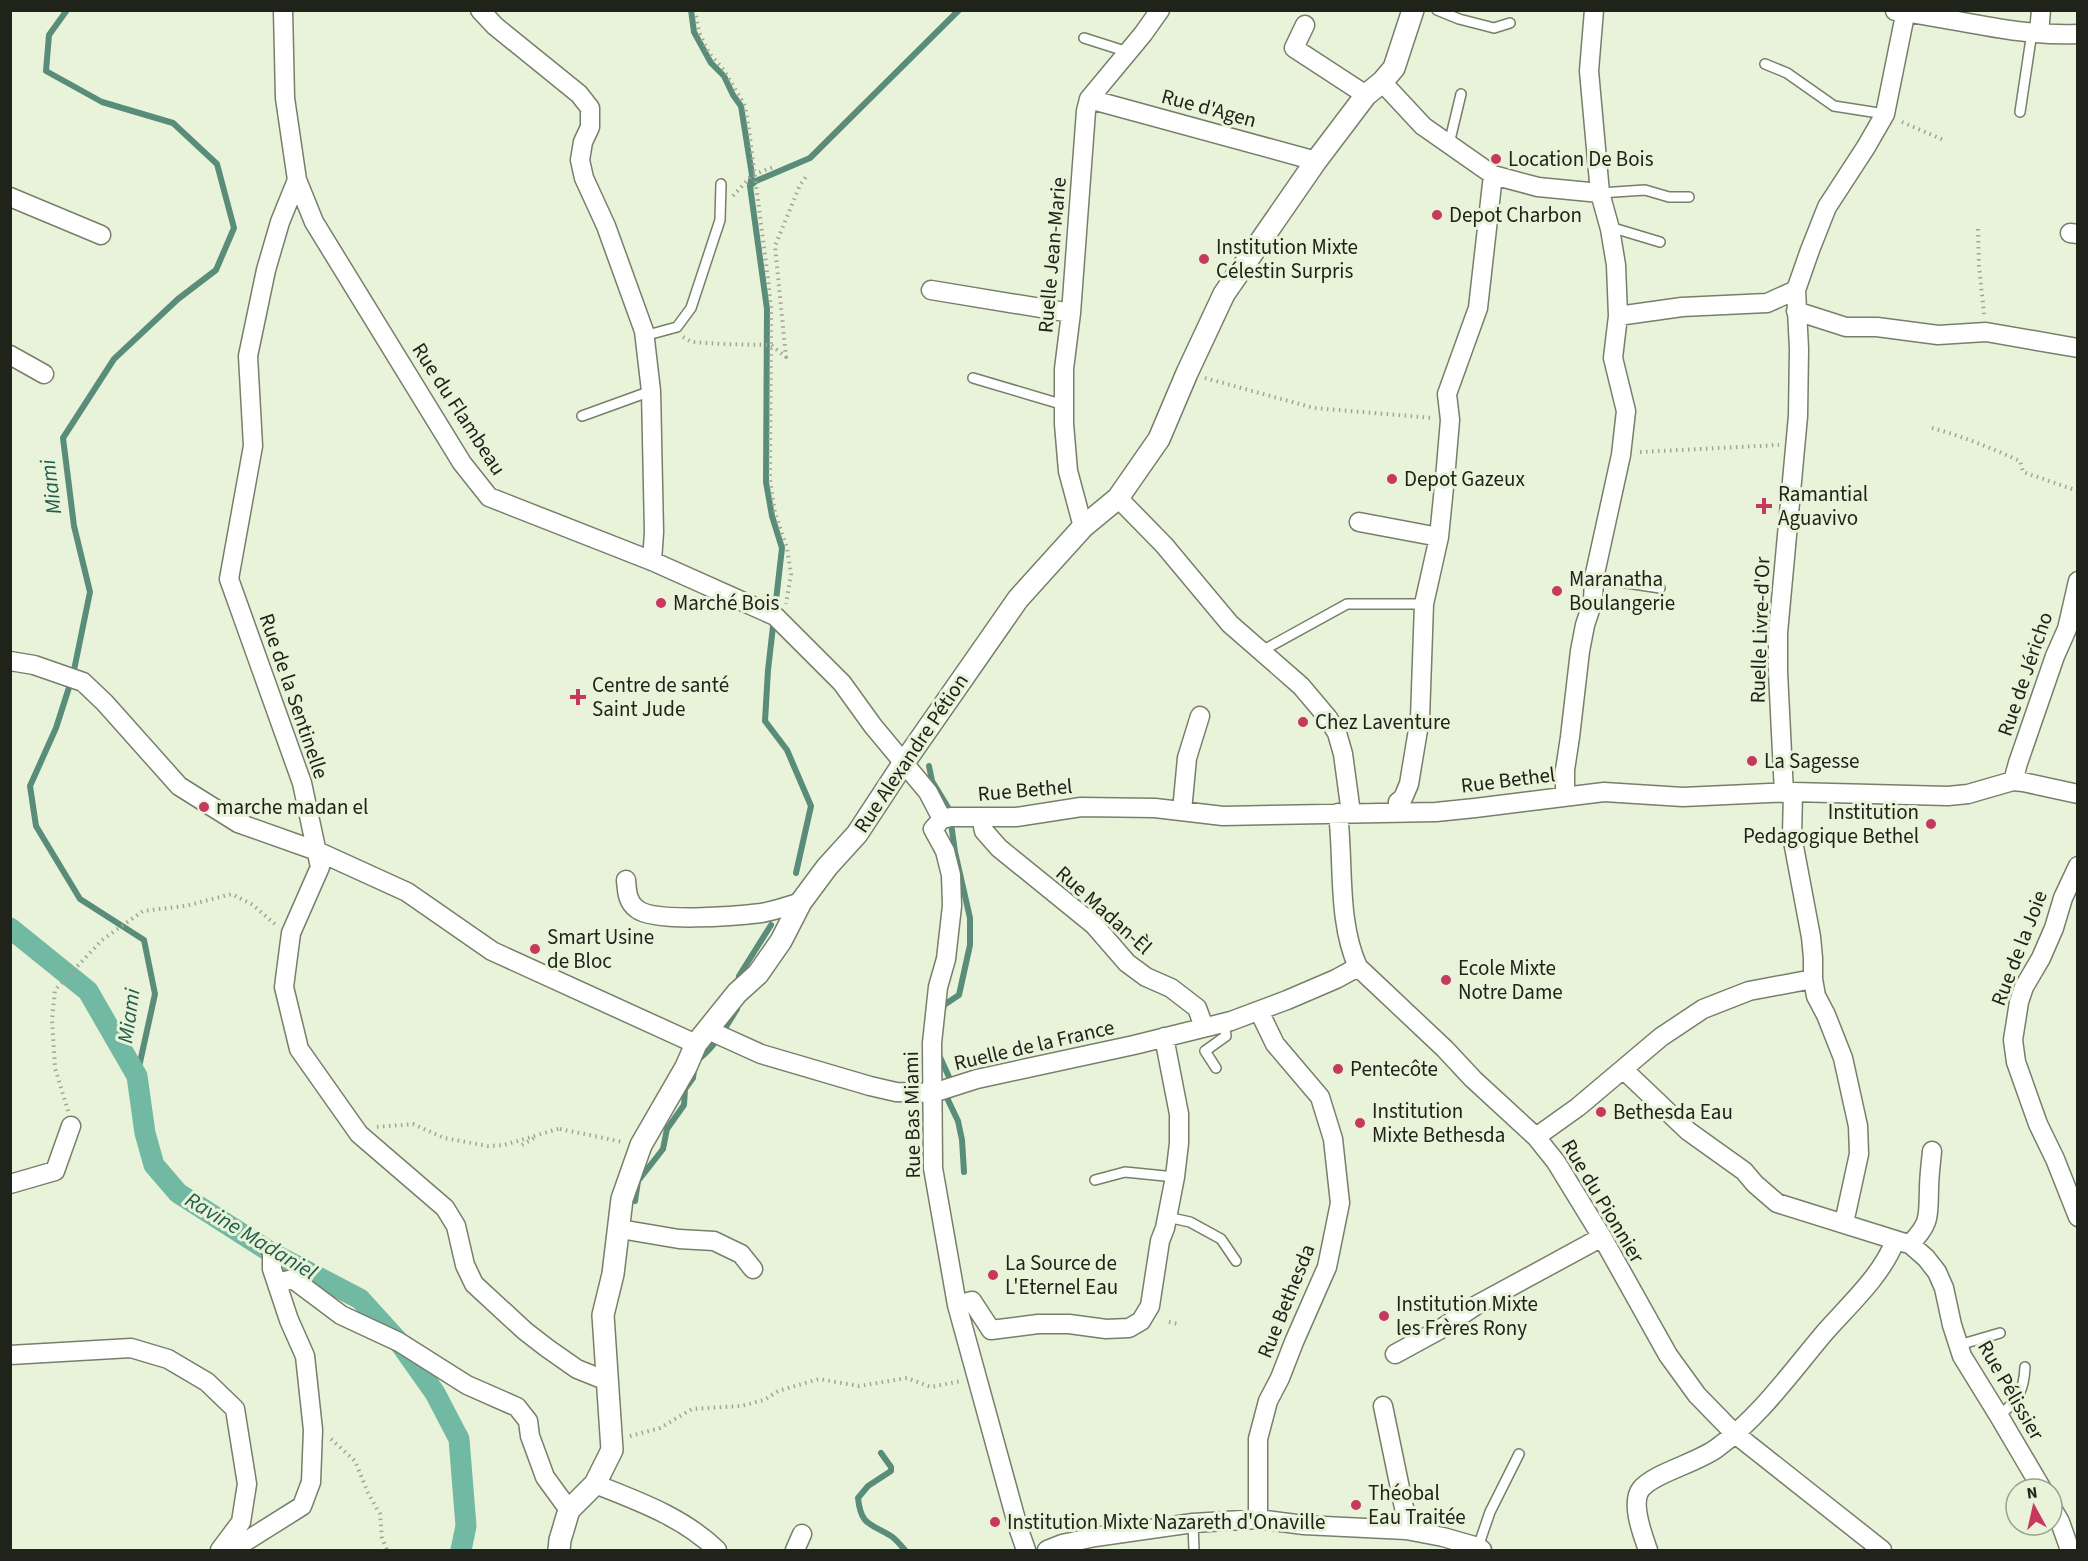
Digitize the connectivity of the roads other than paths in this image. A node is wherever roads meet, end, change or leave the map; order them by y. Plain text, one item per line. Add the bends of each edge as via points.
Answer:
1 (283, 10) edge
2 (480, 10) edge
3 (1160, 10) edge
4 (1413, 10) edge
5 (1437, 10) edge
6 (1594, 10) edge
7 (2041, 10) edge
8 (1902, 11) edge
9 (1510, 23) dead end
10 (1305, 25) dead end
11 (2036, 33) junction
12 (2078, 34) edge
13 (1084, 38) dead end
14 (1128, 52) junction
15 (1765, 64) dead end
16 (1374, 88) junction
17 (1461, 94) dead end
18 (1089, 99) junction
19 (2020, 112) dead end
20 (1885, 114) junction
21 (1449, 144) junction
22 (1316, 161) junction
23 (1493, 175) junction
24 (297, 180) junction
25 (720, 184) dead end
26 (1600, 194) junction
27 (10, 197) edge
28 (1689, 197) dead end
29 (1610, 227) junction
30 (101, 235) dead end
31 (1660, 242) dead end
32 (932, 290) dead end
33 (1796, 290) junction
34 (1796, 311) junction
35 (1071, 313) junction
36 (1618, 316) junction
37 (644, 336) junction
38 (2078, 348) edge
39 (10, 355) edge
40 (44, 374) dead end
41 (973, 378) dead end
42 (651, 390) junction
43 (1064, 405) junction
44 (582, 416) dead end
45 (1118, 498) junction
46 (1359, 522) dead end
47 (1083, 527) junction
48 (1439, 537) junction
49 (652, 561) junction
50 (1594, 578) junction
51 (2078, 581) edge
52 (1660, 588) dead end
53 (1424, 604) junction
54 (1260, 652) junction
55 (10, 661) edge
56 (1200, 716) dead end
57 (903, 764) junction
58 (2013, 781) junction
59 (1788, 792) junction
60 (2078, 794) edge
61 (1565, 795) junction
62 (1182, 812) junction
63 (1398, 812) junction
64 (1345, 813) junction
65 (981, 816) junction
66 (942, 819) junction
67 (317, 850) junction
68 (2078, 866) edge
69 (626, 880) dead end
70 (801, 902) junction
71 (1358, 967) junction
72 (1813, 979) junction
73 (1259, 1011) junction
74 (1224, 1022) junction
75 (1204, 1027) junction
76 (702, 1037) junction
77 (1164, 1037) junction
78 (1216, 1068) dead end
79 (1624, 1070) junction
80 (933, 1093) junction
81 (71, 1126) road end
82 (1536, 1137) junction
83 (1932, 1151) dead end
84 (1175, 1177) junction
85 (1095, 1180) dead end
86 (10, 1184) edge
87 (2078, 1216) edge
88 (1167, 1217) junction
89 (1844, 1223) junction
90 (620, 1229) junction
91 (1602, 1237) junction
92 (1903, 1242) junction
93 (272, 1253) dead end
94 (1236, 1261) dead end
95 (753, 1269) dead end
96 (277, 1283) junction
97 (957, 1305) junction
98 (2000, 1333) dead end
99 (1959, 1345) junction
100 (1395, 1354) dead end
101 (10, 1355) edge
102 (2025, 1367) dead end
103 (606, 1382) junction
104 (1383, 1406) dead end
105 (2000, 1416) junction
106 (1734, 1433) junction
107 (1519, 1454) dead end
108 (2035, 1477) edge
109 (595, 1484) junction
110 (569, 1510) junction
111 (1258, 1519) junction
112 (1193, 1523) junction
113 (1406, 1530) junction
114 (2064, 1534) edge
115 (1480, 1549) edge
116 (220, 1551) edge
117 (232, 1551) edge
118 (559, 1551) edge
119 (717, 1551) edge
120 (1026, 1551) edge
121 (1047, 1551) edge
122 (1194, 1551) edge
123 (1648, 1551) edge
124 (1882, 1551) edge
125 (2070, 1551) edge

1 - 24 street, Rue du Flambeau via 285,98
2 - 37 street via 579,94 590,108 590,127 580,160 584,178 606,226
3 - 14 street
4 - 16 street, Rue Alexandre Pétion via 1394,68
5 - 9 lane via 1494,28
6 - 26 street via 1589,71
7 - 11 street
8 - 11 street
8 - 20 street, Ruelle Livre-d'Or
10 - 16 street via 1294,48
11 - 12 street
11 - 19 lane
13 - 14 lane
14 - 18 street
15 - 20 lane via 1787,73 1834,106
16 - 21 street
16 - 22 street, Rue Alexandre Pétion
17 - 21 lane
18 - 22 street, Rue d'Agen
18 - 35 street, Ruelle Jean-Marie
20 - 33 street, Ruelle Livre-d'Or via 1827,207
21 - 23 street
22 - 45 street, Rue Alexandre Pétion via 1224,294 1159,439
23 - 26 street via 1538,187
23 - 48 street via 1478,308 1447,394 1450,420
24 - 49 street, Rue du Flambeau via 321,232 462,463 489,497
24 - 67 street, Rue de la Sentinelle via 266,270 248,356 253,446 229,579 302,783
25 - 37 lane via 720,220 691,308 677,327
26 - 28 lane via 1645,190 1669,197
26 - 29 street
27 - 30 street
29 - 31 lane
29 - 36 street
32 - 35 street
33 - 34 street, Ruelle Livre-d'Or
33 - 36 street via 1767,303 1682,307
34 - 38 street via 1846,327 1938,335 1986,332
34 - 59 street, Ruelle Livre-d'Or via 1798,416 1778,633 1778,682
35 - 43 street, Ruelle Jean-Marie
36 - 50 street via 1613,358 1626,411 1621,454
37 - 42 street
39 - 40 street
41 - 43 lane
42 - 44 lane
42 - 49 street
43 - 47 street, Ruelle Jean-Marie via 1068,471
45 - 47 street, Rue Alexandre Pétion
45 - 54 street, Rue du Pionnier via 1164,544 1230,624
46 - 48 street
47 - 57 street, Rue Alexandre Pétion via 1018,599
48 - 53 street
49 - 57 street, Rue du Flambeau via 774,616 842,683
50 - 52 lane
50 - 61 street via 1564,770
51 - 58 street, Rue de Jéricho via 2067,629
53 - 54 lane via 1347,604
53 - 63 street via 1420,718 1409,784 1398,802
54 - 64 street, Rue du Pionnier via 1301,687 1337,733 1343,754
55 - 67 street, Ruelle de la France via 34,664 83,682 180,786 238,824
56 - 62 street via 1187,758
57 - 66 street, Rue du Flambeau via 928,792
57 - 70 street, Rue Alexandre Pétion via 857,834
58 - 59 street, Rue Bethel via 1948,796
58 - 60 street, Rue Bethel
59 - 61 street, Rue Bethel via 1683,797 1604,792
59 - 72 street, Ruelle Livre-d'Or via 1811,937
61 - 63 street, Rue Bethel via 1475,808
62 - 64 street, Rue Bethel via 1223,816
62 - 65 street, Rue Bethel via 1082,807 1016,817
63 - 64 street, Rue Bethel
64 - 71 street, Rue du Pionnier via 1344,910 1350,950
65 - 66 street, Rue Bethel
65 - 75 street, Rue Madan-Èl via 984,831 999,848 1094,925 1127,963 1197,1008
66 - 80 street, Rue Bas Miami via 933,829 945,851 951,875 952,906 932,1043
67 - 76 street, Ruelle de la France via 407,892 492,951
67 - 103 street, Rue de la Sentinelle via 320,867 291,933 284,987 299,1049 359,1134 445,1208 456,1226 474,1284 547,1348 577,1369
68 - 87 street, Rue de la Joie via 2042,958 2024,987 2013,1040 2016,1062 2038,1124
69 - 70 street via 630,904 639,912 671,918 763,913
70 - 76 street, Rue Alexandre Pétion via 758,974 737,993
71 - 73 street, Ruelle de la France
71 - 82 street, Rue du Pionnier
72 - 79 street via 1749,991 1703,1009 1661,1037
72 - 89 street, Ruelle Livre-d'Or via 1816,996 1843,1058 1858,1126 1859,1154
73 - 74 street, Ruelle de la France
73 - 111 street, Rue Bethesda via 1275,1044 1320,1097 1332,1139 1340,1203 1328,1267 1268,1401 1258,1439
74 - 75 street, Ruelle de la France
74 - 78 lane via 1226,1036 1205,1051
75 - 77 street, Ruelle de la France
76 - 80 street, Ruelle de la France via 870,1086 896,1092
76 - 90 street, Rue Alexandre Pétion via 641,1145 622,1199
77 - 80 street, Ruelle de la France via 977,1079
77 - 84 street via 1179,1114
79 - 82 street
79 - 89 street via 1688,1131 1744,1171 1777,1203
80 - 97 street, Rue Bas Miami via 933,1168
81 - 86 street via 55,1171
82 - 91 street, Rue du Pionnier
83 - 92 street via 1929,1215 1923,1228
84 - 85 lane via 1125,1172
84 - 88 street
88 - 94 lane via 1190,1222 1221,1239
88 - 97 street via 1150,1306 1141,1321 1129,1328 1038,1324 991,1330 972,1301
89 - 92 street
90 - 95 street via 714,1241 741,1254
90 - 103 street, Rue Alexandre Pétion via 603,1315
91 - 100 street
91 - 106 street, Rue du Pionnier via 1668,1355 1697,1395
92 - 99 street, Rue Pélissier via 1926,1258 1937,1272
92 - 106 street via 1789,1378
93 - 96 street
96 - 110 street via 293,1280 341,1315 399,1342 467,1385 517,1407 528,1421 545,1477
96 - 117 street via 305,1356 313,1438 311,1482 302,1506
97 - 120 street, Rue Bas Miami
98 - 99 lane
99 - 105 street, Rue Pélissier
101 - 116 street via 131,1348 168,1359 207,1382 235,1408 247,1484 242,1522
102 - 105 lane via 2024,1385 2014,1403
103 - 109 street, Rue Alexandre Pétion via 612,1450
104 - 113 street
105 - 108 street, Rue Pélissier
106 - 123 street via 1704,1458 1650,1480 1640,1490 1636,1498 1638,1516
106 - 124 street, Rue du Pionnier
107 - 115 lane via 1490,1512
109 - 110 street, Rue Alexandre Pétion
109 - 119 street via 653,1507 695,1531
110 - 118 street, Rue Alexandre Pétion
111 - 112 street
111 - 113 street
112 - 121 street via 1095,1537
112 - 122 lane
113 - 115 street
114 - 125 street

